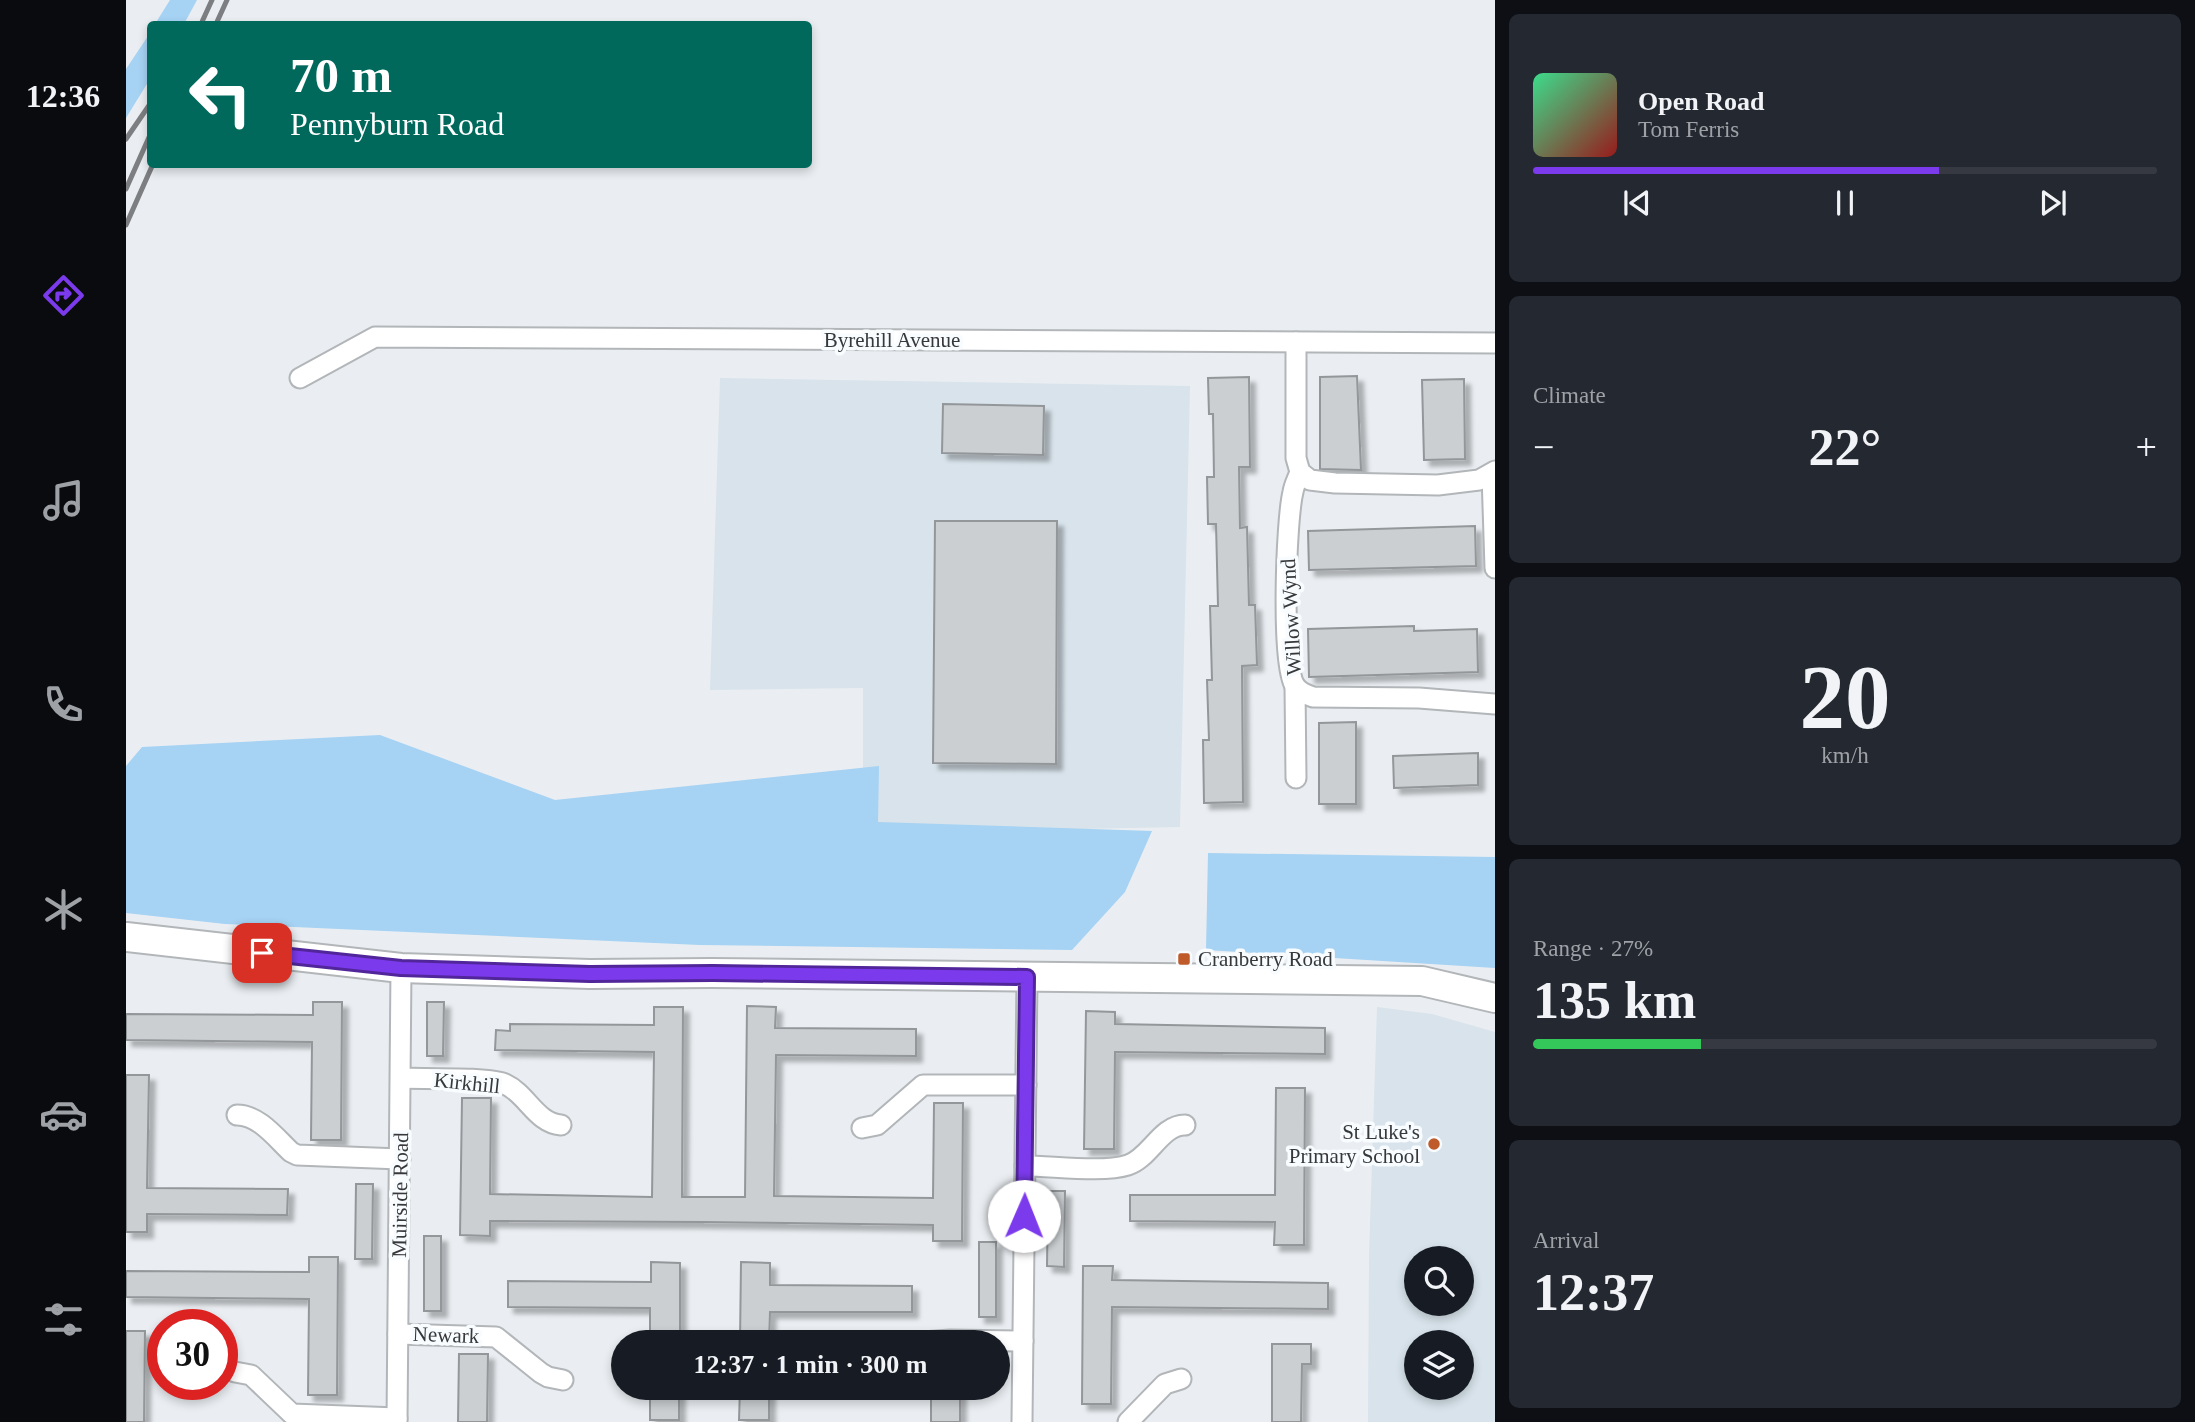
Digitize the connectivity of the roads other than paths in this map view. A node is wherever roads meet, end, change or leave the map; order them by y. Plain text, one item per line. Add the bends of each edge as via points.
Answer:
1 (1296, 342) junction
2 (1495, 343) edge
3 (300, 378) dead end
4 (1300, 472) junction
5 (1493, 473) edge
6 (1495, 568) edge
7 (1295, 686) junction
8 (1495, 705) edge
9 (1296, 778) dead end
10 (126, 937) edge
11 (401, 968) junction
12 (1027, 977) junction
13 (1495, 998) edge
14 (401, 1078) junction
15 (1026, 1085) junction
16 (237, 1115) dead end
17 (561, 1125) dead end
18 (1185, 1125) dead end
19 (862, 1128) dead end
20 (400, 1159) junction
21 (1025, 1166) junction
22 (398, 1334) junction
23 (1010, 1341) edge
24 (1023, 1341) junction
25 (238, 1373) edge
26 (563, 1380) dead end
27 (1181, 1380) dead end
28 (397, 1420) edge
29 (1021, 1422) edge
30 (1128, 1422) edge

1 - 2 street, Byrehill Avenue
1 - 3 street, Byrehill Avenue via 375,337
1 - 4 street via 1296,458
4 - 5 street via 1310,480 1335,484 1438,485 1479,480
4 - 7 street, Willow Wynd via 1293,493 1287,556 1286,608
5 - 6 street
7 - 8 street, Willow Wynd via 1313,697
7 - 9 street
10 - 11 street
11 - 12 street
11 - 14 street, Muirside Road
12 - 13 street via 1422,981
12 - 15 street
14 - 17 street, Kirkhill via 503,1083 542,1118
14 - 20 street, Muirside Road
15 - 19 street via 923,1085 877,1125
15 - 21 street
16 - 20 street via 257,1120 298,1155
18 - 21 street via 1174,1127 1139,1160 1122,1167
20 - 22 street, Muirside Road
21 - 24 street
22 - 26 street, Newark via 496,1337 541,1373
22 - 28 street, Muirside Road
23 - 24 street
24 - 29 street
25 - 28 street via 251,1375 292,1414
27 - 30 street via 1165,1384

